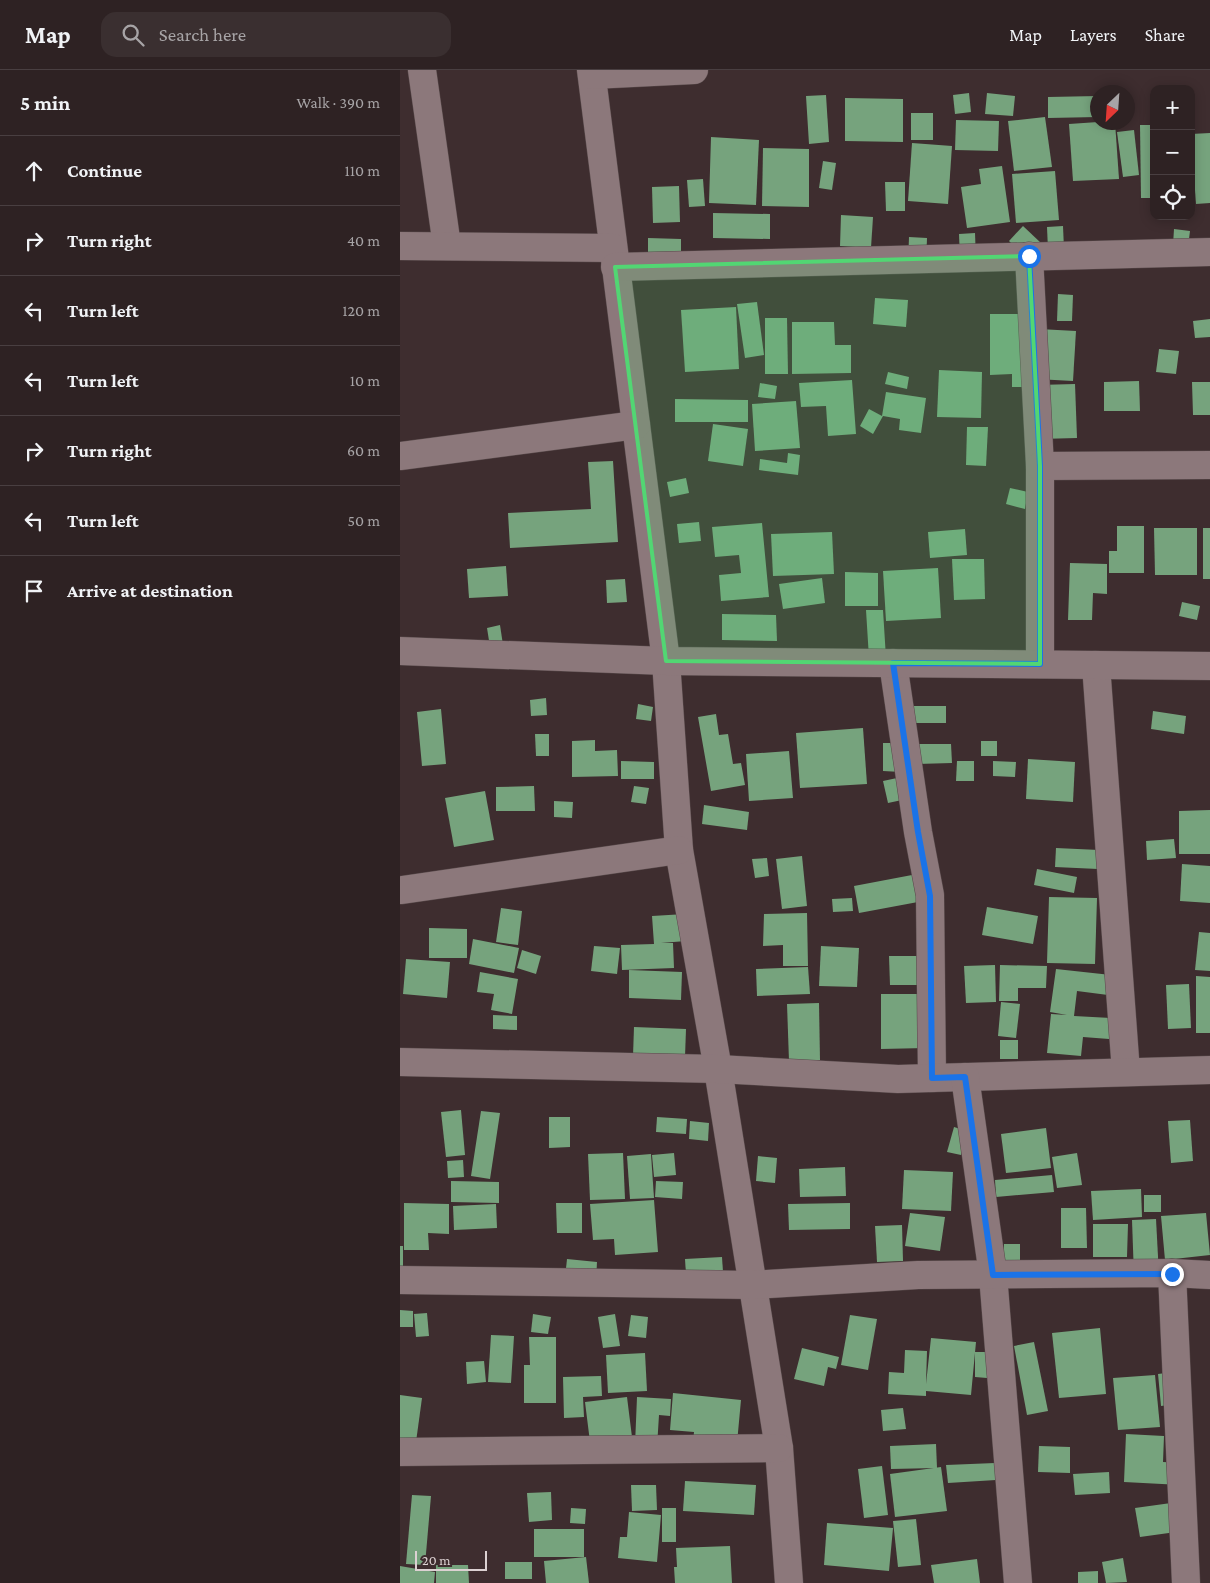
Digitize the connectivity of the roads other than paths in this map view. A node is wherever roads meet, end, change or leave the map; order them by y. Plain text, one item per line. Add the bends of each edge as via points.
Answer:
1 (422, 70) edge
2 (694, 70) edge
3 (591, 72) edge
4 (400, 246) edge
5 (447, 246) junction
6 (1210, 252) edge
7 (1029, 256) junction
8 (614, 257) junction
9 (636, 425) junction
10 (400, 456) edge
11 (1210, 465) edge
12 (1040, 466) junction
13 (400, 652) edge
14 (666, 661) junction
15 (893, 663) junction
16 (1040, 664) junction
17 (1096, 665) junction
18 (1210, 666) edge
19 (679, 850) junction
20 (402, 890) dead end
21 (400, 1062) edge
22 (718, 1069) junction
23 (1210, 1070) edge
24 (1126, 1072) junction
25 (965, 1077) junction
26 (932, 1078) junction
27 (1172, 1274) junction
28 (993, 1275) junction
29 (1210, 1275) edge
30 (400, 1280) edge
31 (752, 1285) junction
32 (779, 1448) junction
33 (400, 1452) edge
34 (789, 1583) edge
35 (1018, 1583) edge
36 (1186, 1583) edge

1 - 5 street
2 - 3 street
3 - 8 street
4 - 5 street
5 - 8 street
6 - 7 street
7 - 8 street
7 - 12 street
8 - 9 street
9 - 10 street
9 - 14 street
11 - 12 street
12 - 16 street
13 - 14 street
14 - 15 street
14 - 19 street
15 - 16 street
15 - 26 street via 930,896
16 - 17 street
17 - 18 street
17 - 24 street
19 - 20 street
19 - 22 street
21 - 22 street
22 - 26 street
22 - 31 street
23 - 24 street
24 - 25 street
25 - 26 street
25 - 28 street
27 - 28 street
27 - 29 street
27 - 36 street
28 - 31 street via 918,1275
28 - 35 street
30 - 31 street
31 - 32 street
32 - 33 street
32 - 34 street

